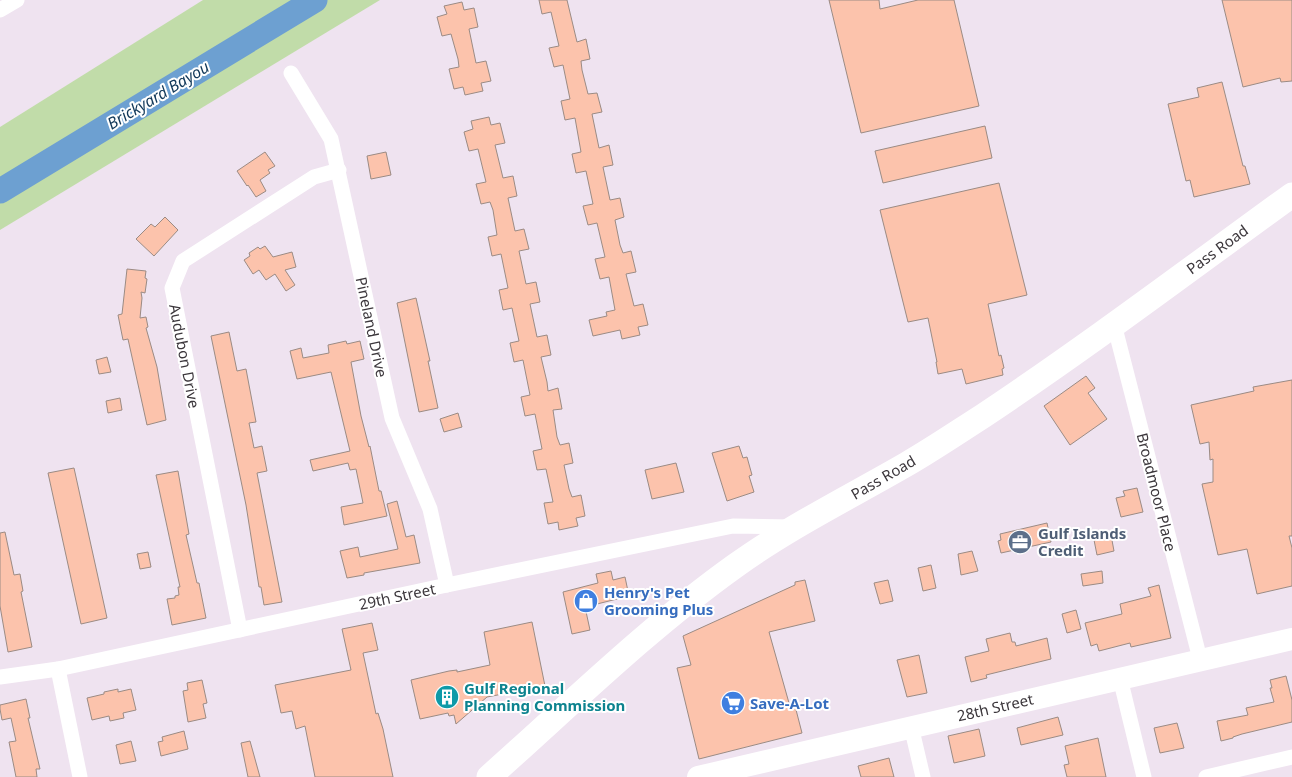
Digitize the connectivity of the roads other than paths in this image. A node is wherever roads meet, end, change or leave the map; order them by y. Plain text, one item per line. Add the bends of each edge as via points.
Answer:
1 (17, 0) edge
2 (0, 10) edge
3 (291, 73) dead end
4 (339, 170) junction
5 (1292, 195) edge
6 (1114, 324) junction
7 (796, 527) junction
8 (447, 585) junction
9 (240, 630) junction
10 (1292, 639) edge
11 (1200, 659) junction
12 (58, 669) junction
13 (0, 677) edge
14 (1120, 678) junction
15 (911, 726) junction
16 (1292, 757) edge
17 (742, 772) edge
18 (80, 777) edge
19 (489, 777) edge
20 (698, 777) edge
21 (923, 777) edge
22 (1144, 777) edge
23 (1206, 777) edge

1 - 2 street
3 - 4 street, Pineland Drive via 332,139
4 - 8 street, Pineland Drive via 392,418 430,509
4 - 9 street, Audubon Drive via 314,178 183,261 172,288
5 - 6 main road, Pass Road
6 - 7 main road, Pass Road via 983,416
6 - 11 street, Broadmoor Place
7 - 8 street, 29th Street via 733,526
7 - 19 main road, Pass Road via 737,564 684,604
8 - 9 street, 29th Street
9 - 12 street, 29th Street
10 - 11 street, 28th Street
11 - 14 street, 28th Street
12 - 13 street, 29th Street
12 - 18 street
14 - 15 street, 28th Street
14 - 22 street
15 - 17 street, 28th Street
15 - 21 street
16 - 23 street
17 - 20 street, 28th Street

